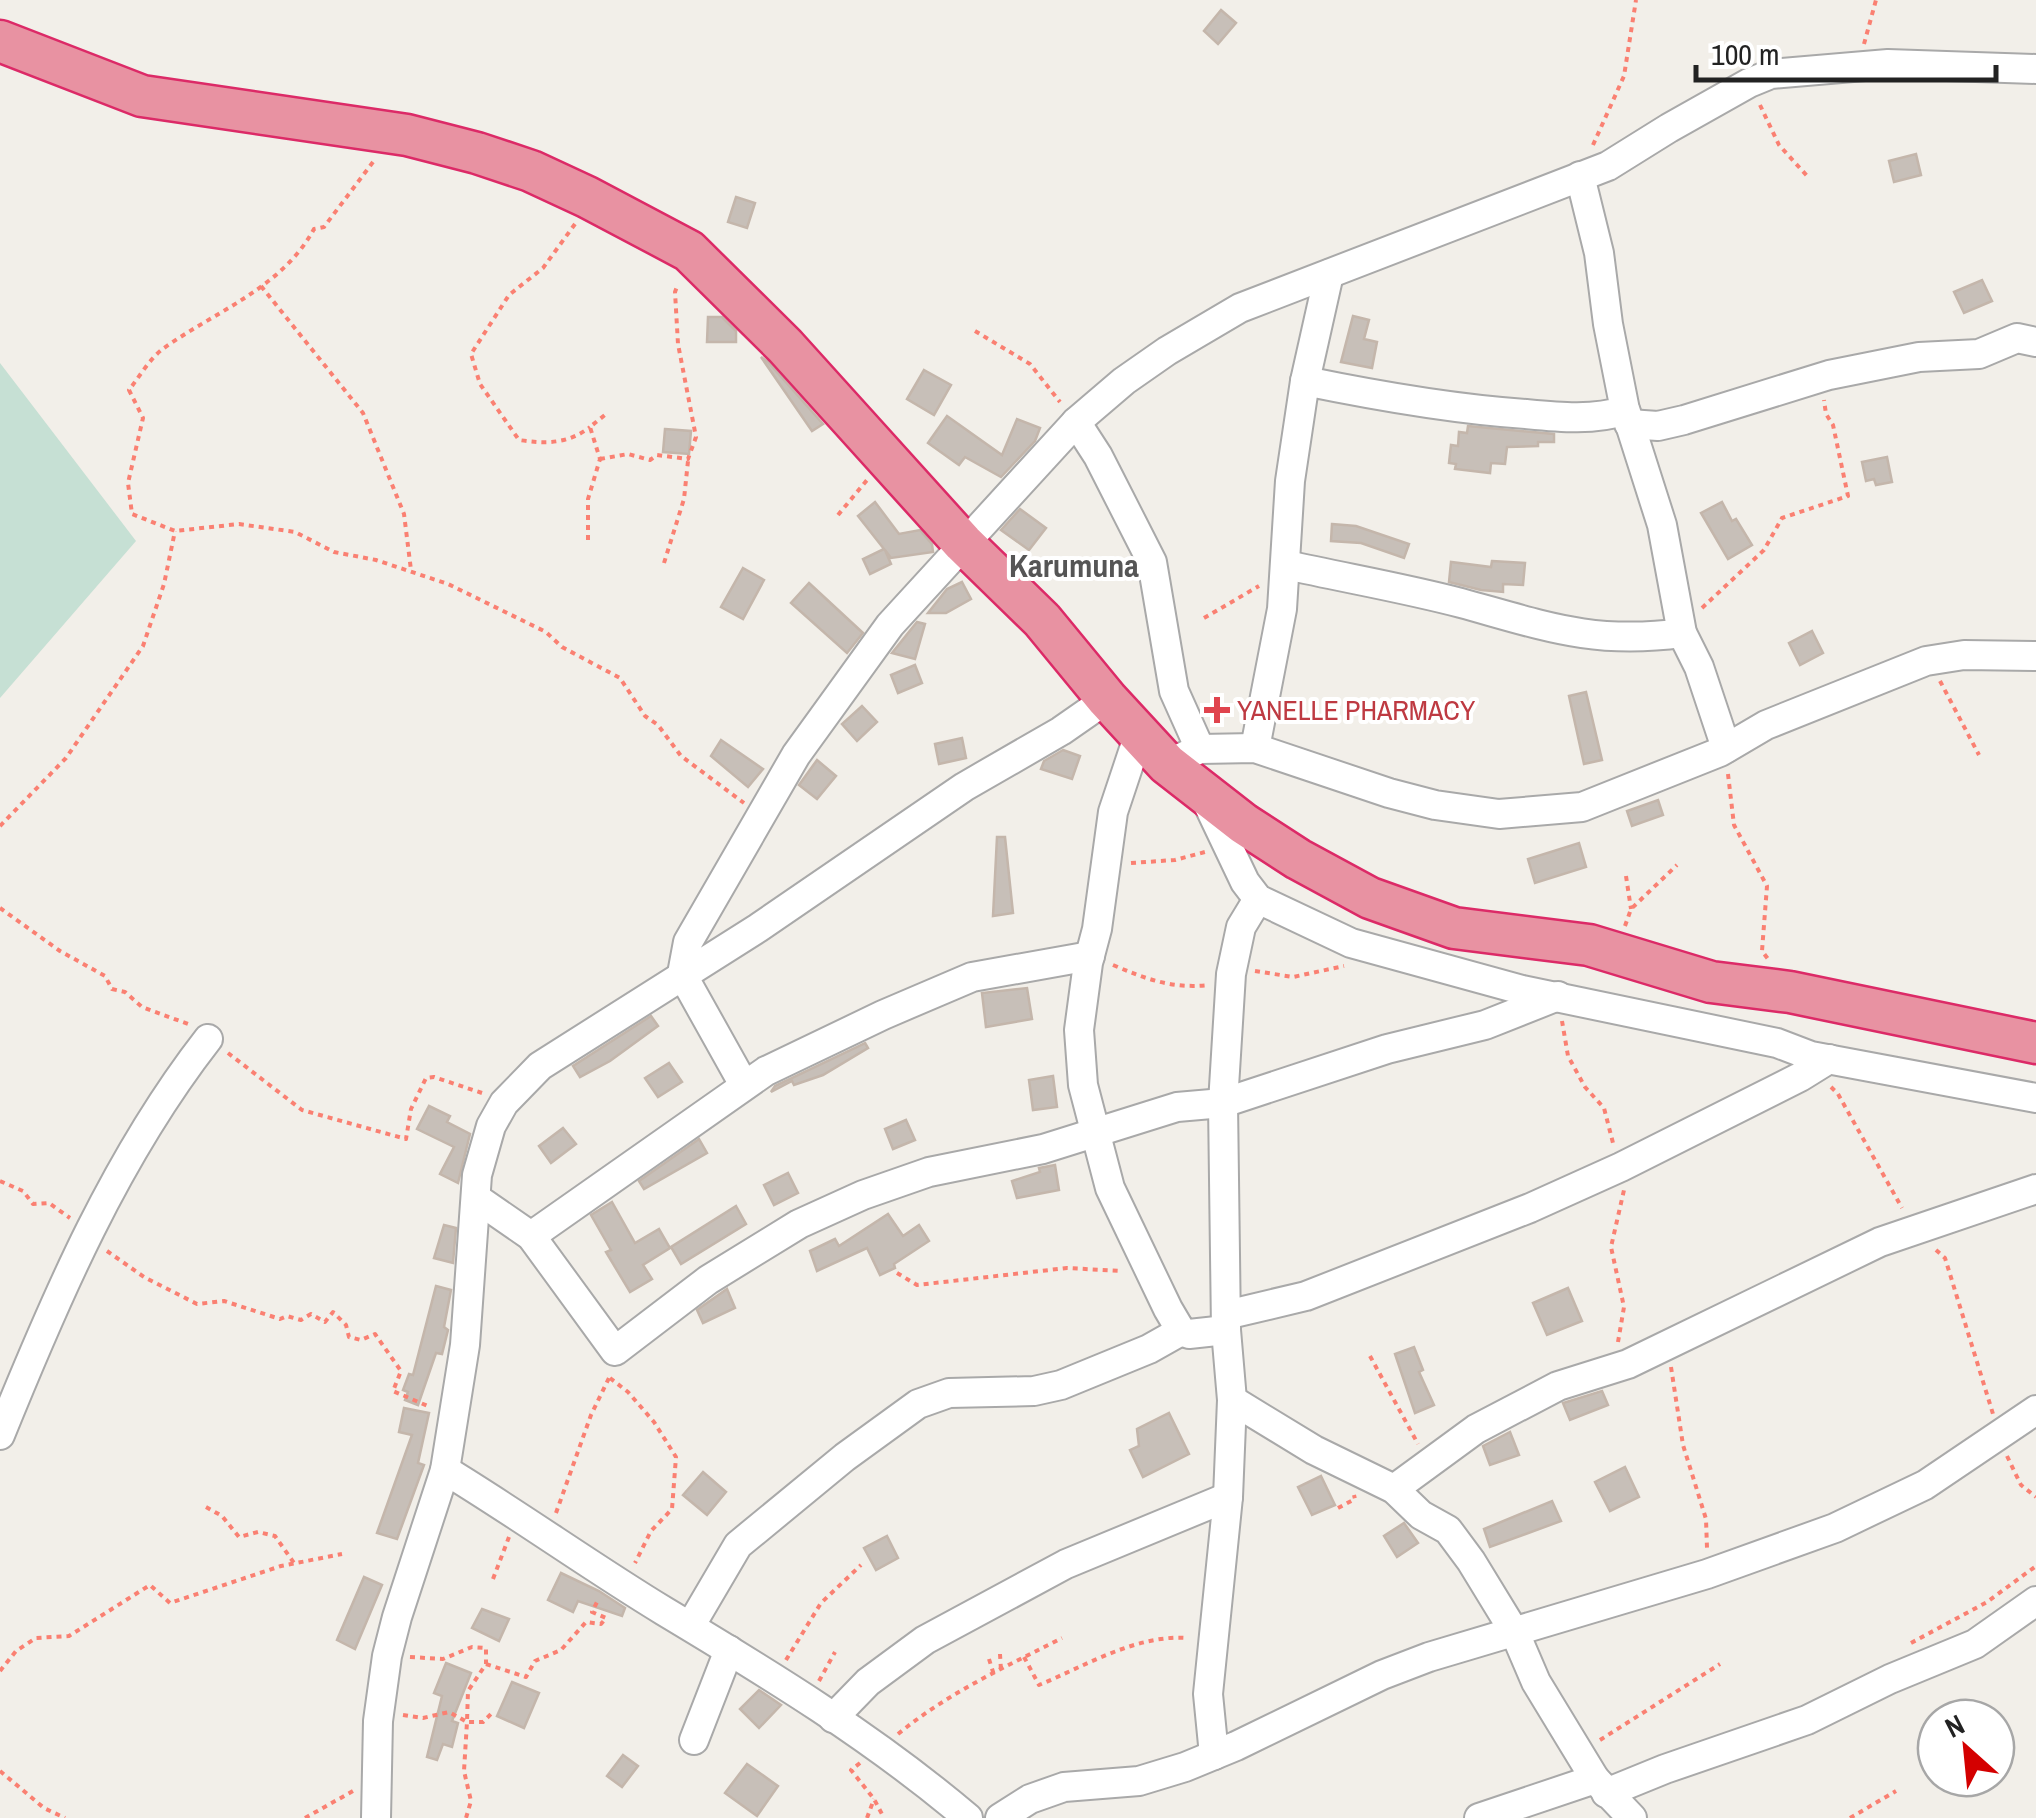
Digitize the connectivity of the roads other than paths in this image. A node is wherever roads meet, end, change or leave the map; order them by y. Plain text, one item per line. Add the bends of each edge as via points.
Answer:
1 (0, 41) edge
2 (2036, 69) edge
3 (1584, 176) junction
4 (1329, 274) junction
5 (2036, 342) edge
6 (1304, 382) junction
7 (1627, 417) junction
8 (1076, 422) junction
9 (963, 543) junction
10 (1286, 568) junction
11 (1692, 628) junction
12 (2036, 656) edge
13 (1107, 699) junction
14 (1140, 731) junction
15 (1255, 748) junction
16 (1723, 750) junction
17 (1184, 756) junction
18 (1202, 792) junction
19 (1258, 900) junction
20 (1089, 959) junction
21 (682, 974) junction
22 (1564, 998) junction
23 (208, 1038) road end
24 (2036, 1043) edge
25 (1820, 1063) junction
26 (744, 1085) junction
27 (2036, 1098) edge
28 (1223, 1102) junction
29 (1097, 1132) junction
30 (2036, 1189) edge
31 (476, 1198) junction
32 (531, 1236) junction
33 (1226, 1322) junction
34 (1181, 1330) junction
35 (1232, 1400) junction
36 (2036, 1410) edge
37 (0, 1435) edge
38 (444, 1470) junction
39 (1394, 1489) junction
40 (1228, 1497) junction
41 (2036, 1601) edge
42 (692, 1626) junction
43 (1515, 1633) junction
44 (729, 1650) junction
45 (833, 1718) junction
46 (694, 1740) dead end
47 (1214, 1756) junction
48 (1600, 1786) junction
49 (376, 1806) edge
50 (968, 1818) edge
51 (1000, 1818) edge
52 (1479, 1818) edge
53 (1632, 1818) edge

1 - 9 highway via 142,96 406,135 531,171 587,197 689,251
2 - 3 street via 1888,64 1771,74
3 - 4 street
3 - 7 street
4 - 6 street
4 - 8 street via 1240,308 1166,351
5 - 7 street via 2017,338 1979,354 1919,358 1810,381 1658,426
6 - 7 street via 1493,412
6 - 10 street
7 - 11 street
8 - 9 street
8 - 17 street via 1152,562
9 - 13 highway via 1042,620
9 - 21 street via 890,624 796,754 688,942
10 - 11 street via 1592,637 1645,638
10 - 15 street
11 - 16 street
12 - 16 street via 1926,661 1766,725
13 - 14 highway
13 - 21 street
14 - 17 highway
14 - 20 street via 1114,812
15 - 16 street via 1389,793 1499,814 1582,808
15 - 17 street
17 - 18 highway
18 - 19 street
18 - 24 highway via 1298,860 1370,898 1454,928 1589,945 1712,982
19 - 22 street via 1384,954
19 - 28 street via 1241,927 1231,974
20 - 26 street via 972,977
20 - 29 street via 1079,1030 1083,1085
21 - 26 street
21 - 31 street via 540,1066 504,1103 490,1126
22 - 25 street via 1776,1044
22 - 28 street
23 - 37 street via 173,1084 87,1235
25 - 27 street
25 - 33 street via 1530,1208
26 - 32 street
28 - 29 street via 1178,1107
28 - 33 street
29 - 32 street via 929,1172 799,1224 708,1280 612,1364
29 - 34 street via 1110,1188
30 - 39 street via 1838,1260 1738,1313 1532,1398
31 - 32 street
31 - 38 street via 458,1397
33 - 34 street via 1189,1334
33 - 35 street
34 - 42 street via 1061,1385 949,1393 918,1404 738,1545
35 - 39 street
35 - 40 street
36 - 43 street via 1925,1484 1834,1528
38 - 42 street
38 - 49 street via 388,1656
39 - 43 street via 1448,1530
40 - 45 street via 1066,1564 924,1640
40 - 47 street via 1208,1694
41 - 48 street via 1975,1644 1807,1720
42 - 44 street
43 - 47 street via 1382,1675
43 - 48 street via 1536,1682
44 - 45 street
44 - 46 street
45 - 50 street
47 - 51 street via 1139,1781 1064,1787
48 - 52 street
48 - 53 street

